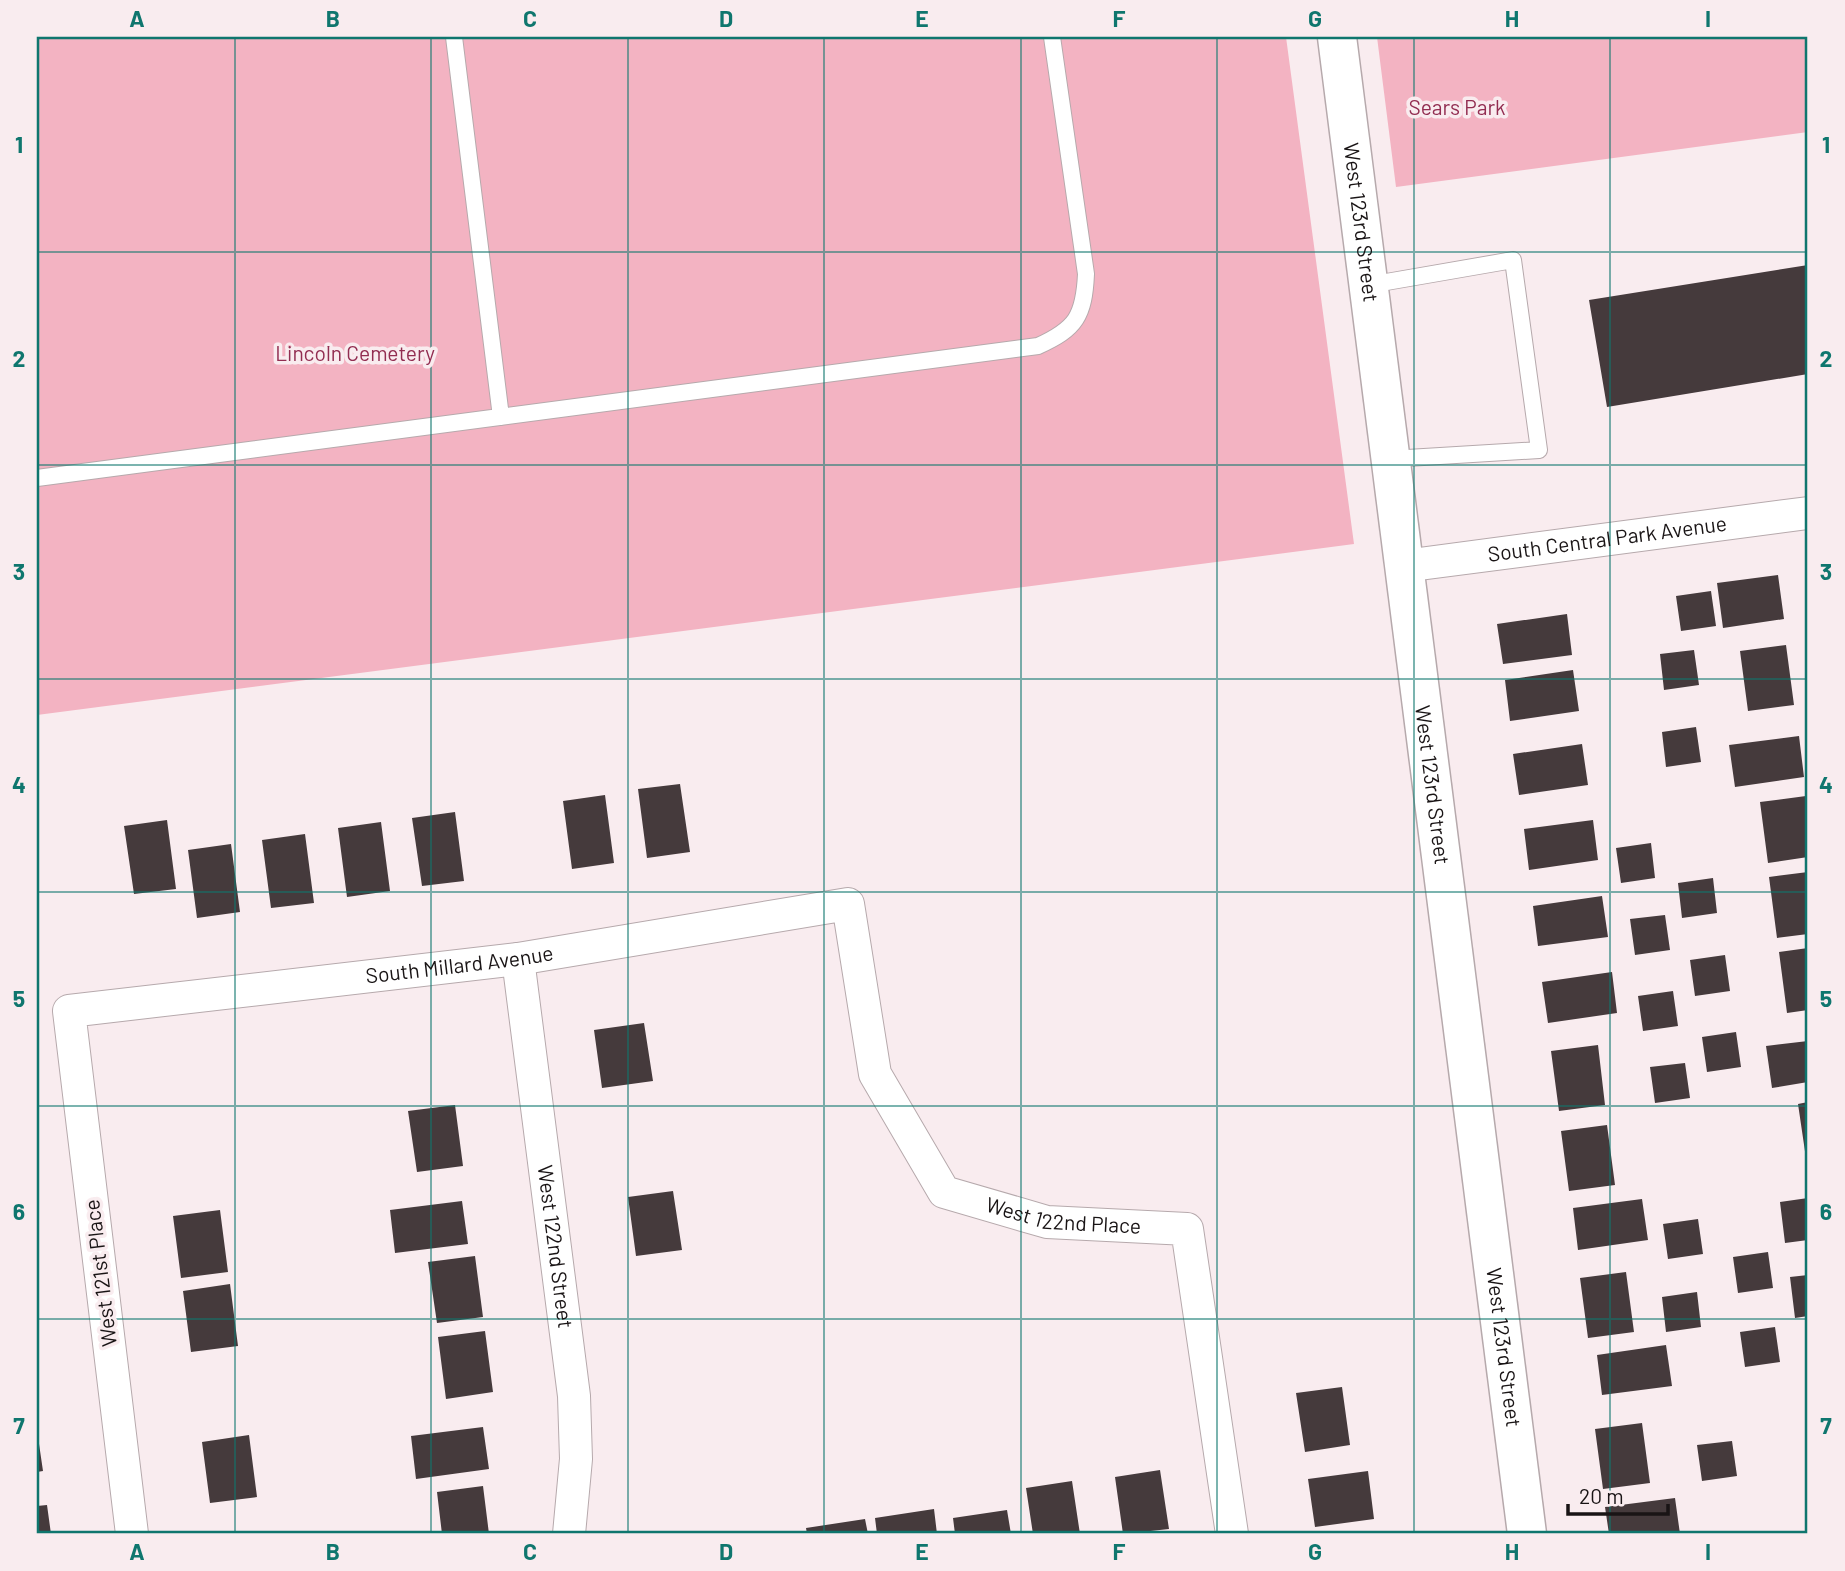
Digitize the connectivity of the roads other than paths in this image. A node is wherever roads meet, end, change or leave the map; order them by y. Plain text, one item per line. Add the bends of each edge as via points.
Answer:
1 (454, 37) edge
2 (1052, 37) edge
3 (1337, 37) edge
4 (1368, 285) junction
5 (501, 417) junction
6 (1391, 459) junction
7 (37, 478) edge
8 (1808, 513) edge
9 (1404, 566) junction
10 (848, 904) joint
11 (518, 960) junction
12 (69, 1011) joint
13 (132, 1534) edge
14 (569, 1534) edge
15 (1232, 1534) edge
16 (1527, 1534) edge

1 - 5 lane
2 - 5 lane via 1086,274 1085,296 1076,319 1061,335 1038,346
3 - 4 street, West 123rd Street
4 - 6 street, West 123rd Street
4 - 6 lane via 1513,260 1539,450
5 - 7 lane
6 - 9 street, West 123rd Street
8 - 9 street, South Central Park Avenue
9 - 16 street, West 123rd Street
10 - 11 street, South Millard Avenue
10 - 15 street, West 122nd Place via 875,1074 944,1192 1047,1222 1187,1229
11 - 12 street, South Millard Avenue
11 - 14 street, West 122nd Street via 574,1396 576,1459
12 - 13 street, West 121st Place

